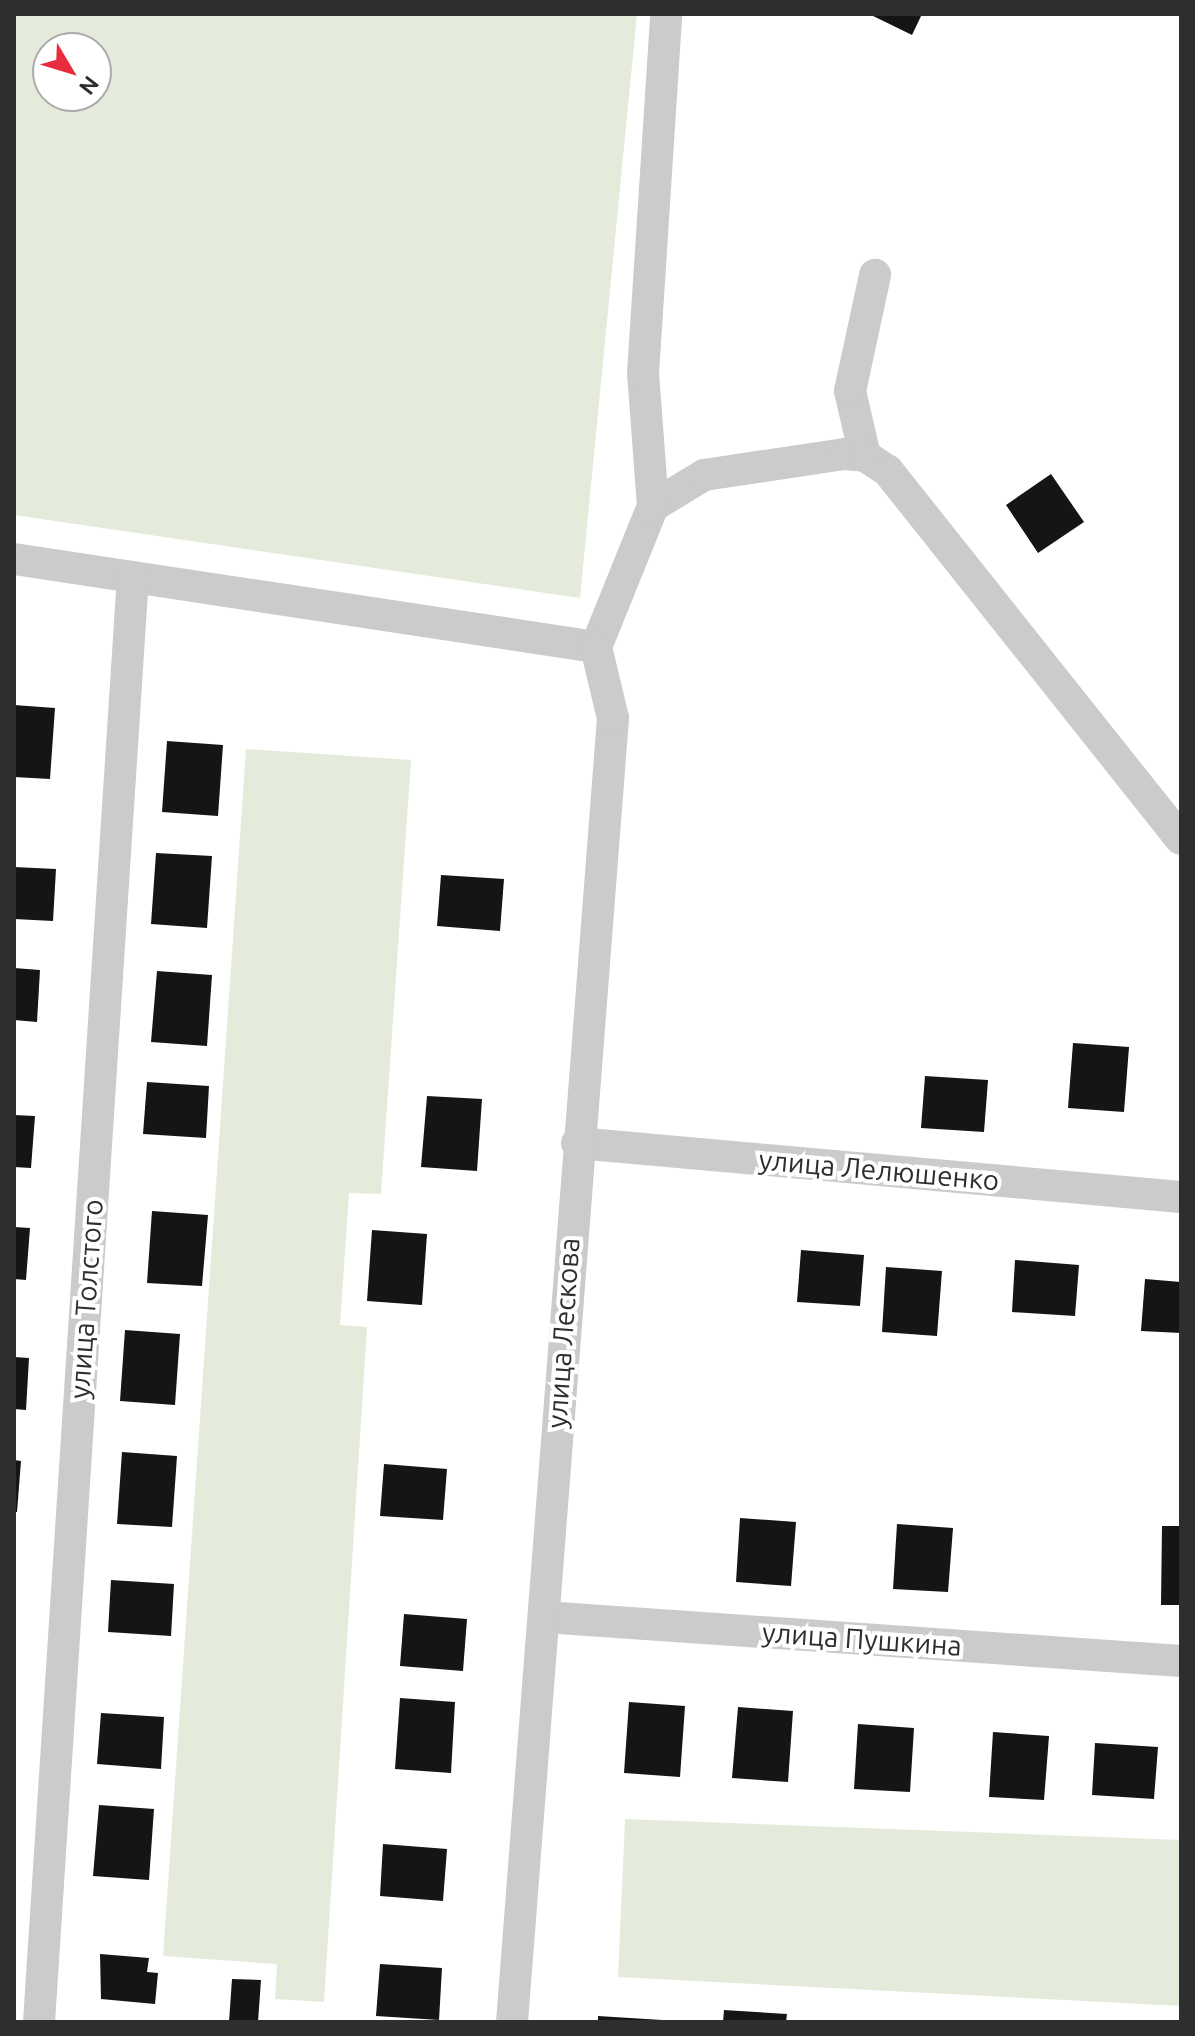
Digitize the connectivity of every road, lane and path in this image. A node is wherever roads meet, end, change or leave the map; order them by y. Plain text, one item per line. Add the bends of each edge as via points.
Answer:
1 (666, 14) edge
2 (875, 275) dead end
3 (865, 456) junction
4 (653, 506) junction
5 (14, 559) edge
6 (133, 577) junction
7 (596, 647) junction
8 (1181, 839) edge
9 (577, 1143) junction
10 (1181, 1197) edge
11 (544, 1617) junction
12 (1181, 1661) edge
13 (39, 2022) edge
14 (512, 2022) edge

1 - 4 street via 643,374
2 - 3 street via 850,391
3 - 4 street via 844,454 704,475
3 - 8 street via 888,471
4 - 7 street
5 - 6 street
6 - 7 street
6 - 13 street, улица Толстого
7 - 9 street, улица Лескова via 613,718
9 - 10 street, улица Лелюшенко
9 - 11 street, улица Лескова
11 - 12 street, улица Пушкина
11 - 14 street, улица Лескова

